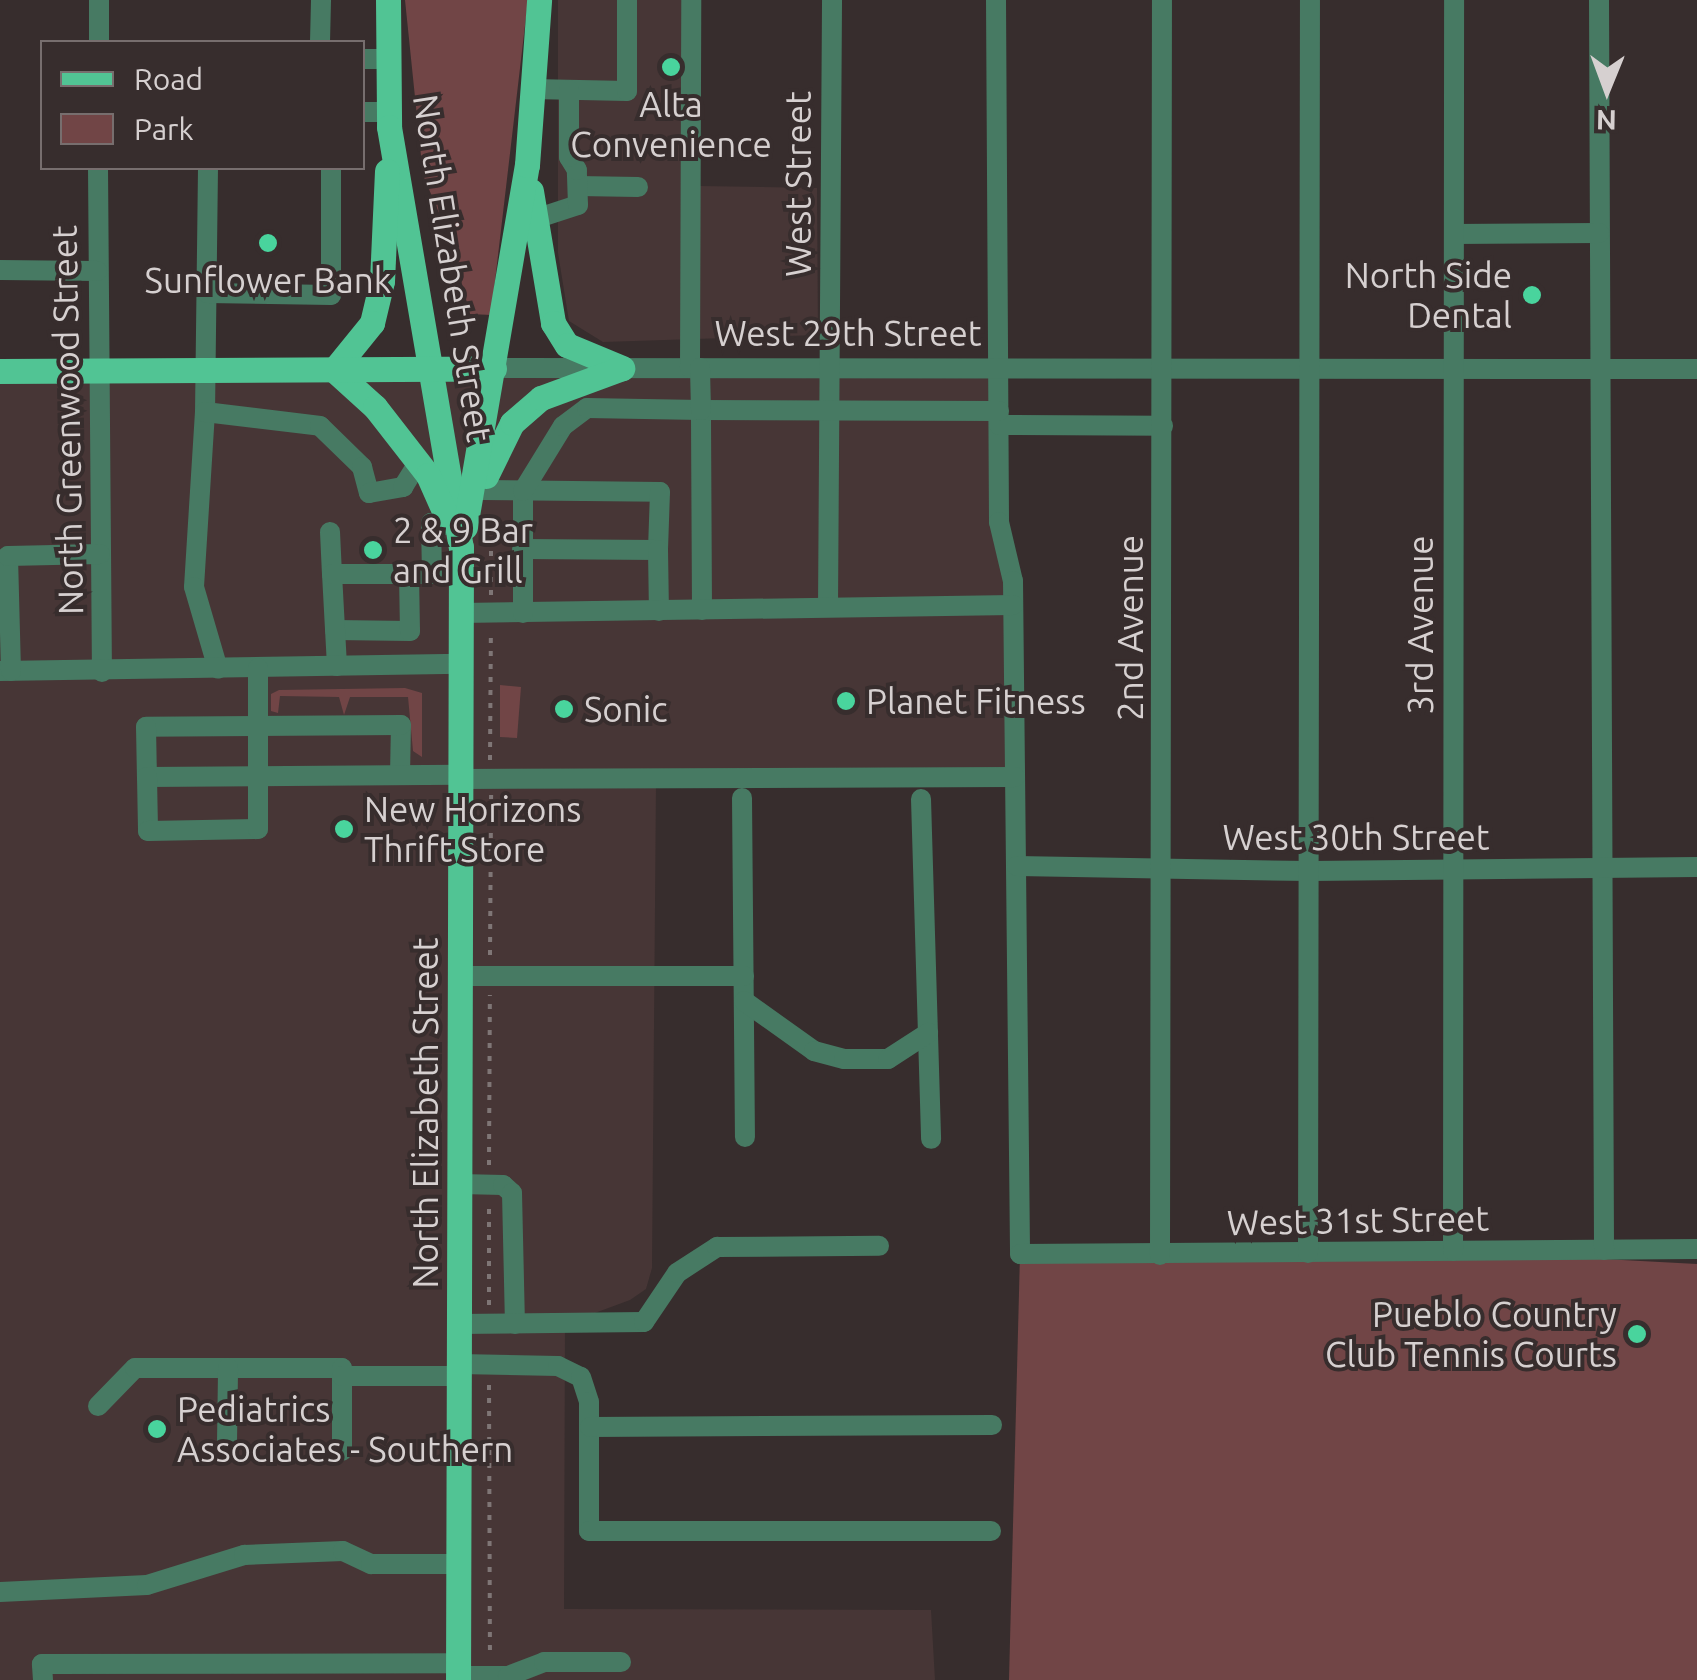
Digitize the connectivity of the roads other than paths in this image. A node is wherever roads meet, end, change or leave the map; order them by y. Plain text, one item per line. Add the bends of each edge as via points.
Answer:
1 (99, 0) edge
2 (321, 0) edge
3 (388, 0) edge
4 (539, 0) edge
5 (628, 0) edge
6 (691, 0) edge
7 (832, 0) edge
8 (996, 0) edge
9 (1162, 0) edge
10 (1310, 0) edge
11 (1454, 0) edge
12 (1599, 0) edge
13 (99, 40) edge
14 (320, 40) edge
15 (375, 59) edge
16 (532, 89) junction
17 (569, 90) junction
18 (380, 117) edge
19 (527, 165) junction
20 (98, 170) edge
21 (208, 170) edge
22 (331, 170) edge
23 (578, 186) junction
24 (638, 187) dead end
25 (535, 219) junction
26 (1599, 233) junction
27 (1454, 234) junction
28 (0, 270) edge
29 (97, 272) junction
30 (207, 293) junction
31 (1454, 366) junction
32 (1310, 367) junction
33 (96, 368) junction
34 (432, 368) junction
35 (494, 368) junction
36 (622, 368) junction
37 (695, 368) junction
38 (830, 368) junction
39 (999, 368) junction
40 (1163, 368) junction
41 (1599, 368) junction
42 (206, 369) junction
43 (1697, 369) edge
44 (334, 370) junction
45 (0, 371) edge
46 (701, 410) junction
47 (205, 412) junction
48 (830, 413) junction
49 (999, 418) junction
50 (1163, 426) junction
51 (418, 463) junction
52 (487, 490) junction
53 (523, 492) junction
54 (330, 532) dead end
55 (456, 536) junction
56 (522, 549) junction
57 (658, 550) junction
58 (100, 554) junction
59 (332, 574) junction
60 (409, 574) junction
61 (432, 574) junction
62 (461, 574) junction
63 (1014, 606) junction
64 (828, 607) junction
65 (659, 610) junction
66 (702, 610) junction
67 (523, 612) junction
68 (461, 613) junction
69 (335, 630) junction
70 (372, 630) junction
71 (410, 630) junction
72 (461, 664) junction
73 (409, 665) junction
74 (337, 666) junction
75 (371, 666) junction
76 (258, 668) junction
77 (218, 669) junction
78 (6, 671) edge
79 (102, 672) junction
80 (258, 726) junction
81 (258, 776) junction
82 (400, 776) junction
83 (460, 777) junction
84 (1016, 777) junction
85 (147, 778) junction
86 (742, 798) dead end
87 (921, 799) dead end
88 (1016, 866) junction
89 (1697, 867) edge
90 (1601, 868) junction
91 (1452, 869) junction
92 (1162, 871) junction
93 (1310, 872) junction
94 (460, 976) junction
95 (744, 976) junction
96 (744, 1001) junction
97 (928, 1033) junction
98 (745, 1137) dead end
99 (931, 1139) dead end
100 (460, 1184) junction
101 (879, 1246) dead end
102 (1697, 1249) edge
103 (1453, 1250) junction
104 (1604, 1250) junction
105 (1308, 1253) junction
106 (1160, 1255) junction
107 (459, 1324) junction
108 (515, 1324) junction
109 (228, 1368) junction
110 (459, 1370) junction
111 (342, 1376) junction
112 (98, 1406) dead end
113 (992, 1425) dead end
114 (590, 1427) junction
115 (227, 1443) dead end
116 (342, 1451) dead end
117 (992, 1531) dead end
118 (459, 1564) junction
119 (0, 1592) edge
120 (621, 1662) dead end
121 (267, 1672) edge
122 (458, 1673) edge
123 (43, 1680) edge

1 - 13 street
2 - 14 street
3 - 15 main road, North Elizabeth Street
4 - 16 main road, North Elizabeth Street
5 - 17 street via 627,90
6 - 37 street
7 - 38 street, West Street
8 - 39 street
9 - 40 street, 2nd Avenue
10 - 32 street
11 - 27 street, 3rd Avenue
12 - 26 street
15 - 18 main road, North Elizabeth Street
16 - 17 street
16 - 19 main road, North Elizabeth Street
17 - 23 street via 569,156
18 - 34 main road, North Elizabeth Street
18 - 44 main road via 382,281 372,323
19 - 25 main road
19 - 35 main road, North Elizabeth Street
20 - 29 street, North Greenwood Street
21 - 30 street
22 - 30 street via 331,295
23 - 24 street
23 - 25 street via 578,205
25 - 36 main road via 554,323 567,346
26 - 27 street
26 - 41 street
27 - 31 street, 3rd Avenue
28 - 29 street
29 - 33 street, North Greenwood Street
30 - 42 street
31 - 32 street, West 29th Street
31 - 41 street, West 29th Street
31 - 91 street, 3rd Avenue
32 - 40 street, West 29th Street
32 - 93 street
33 - 42 main road, West 29th Street
33 - 45 main road, West 29th Street
33 - 58 street, North Greenwood Street
34 - 35 main road, West 29th Street
34 - 44 main road, West 29th Street
34 - 55 main road, North Elizabeth Street
35 - 36 street, West 29th Street
35 - 55 main road, North Elizabeth Street
36 - 37 street, West 29th Street
36 - 52 main road via 540,398 512,423
37 - 38 street, West 29th Street
37 - 46 street
38 - 39 street, West 29th Street
38 - 48 street, West Street
39 - 40 street, West 29th Street
39 - 49 street
40 - 50 street, 2nd Avenue
41 - 43 street, West 29th Street
41 - 90 street
42 - 44 main road, West 29th Street
42 - 47 street
44 - 51 main road via 375,406
46 - 48 street
46 - 53 street via 587,408 563,426
46 - 66 street
47 - 51 street via 320,426 362,468 369,492 403,487
47 - 77 street via 194,588
48 - 49 street
48 - 64 street, West Street
49 - 50 street
49 - 63 street via 999,522
50 - 92 street, 2nd Avenue
51 - 55 main road
52 - 53 street
52 - 55 main road
53 - 56 street
53 - 57 street via 660,492
54 - 59 street
55 - 61 street via 431,523
55 - 62 main road, North Elizabeth Street
56 - 57 street
56 - 67 street
57 - 65 street
58 - 78 street via 8,556
58 - 79 street, North Greenwood Street
59 - 60 street
59 - 69 street
60 - 61 street
60 - 71 street
61 - 62 street
62 - 68 main road, North Elizabeth Street
63 - 64 street
63 - 84 street
64 - 66 street
65 - 66 street
65 - 67 street
67 - 68 street
68 - 72 main road, North Elizabeth Street
69 - 70 street
69 - 74 street
70 - 71 street
70 - 75 street
71 - 73 street
72 - 73 street
72 - 83 main road, North Elizabeth Street
73 - 75 street
74 - 75 street
74 - 76 street
76 - 77 street
76 - 80 street
77 - 79 street
78 - 79 street
80 - 81 street
80 - 82 street via 401,725
80 - 85 street via 146,727
81 - 82 street
81 - 85 street
81 - 85 street via 258,829 148,830
82 - 83 street
83 - 84 street
83 - 94 main road, North Elizabeth Street
84 - 88 street
86 - 95 street
87 - 97 street
88 - 92 street, West 30th Street
88 - 106 street, West 31st Street via 1020,1254
89 - 90 street, West 30th Street
90 - 91 street, West 30th Street
90 - 104 street
91 - 93 street, West 30th Street
91 - 103 street, 3rd Avenue
92 - 93 street, West 30th Street
92 - 106 street, 2nd Avenue
93 - 105 street
94 - 95 street
94 - 100 main road, North Elizabeth Street
95 - 96 street
96 - 97 street via 814,1051 844,1059 888,1058
96 - 98 street
97 - 99 street
100 - 107 main road, North Elizabeth Street
100 - 108 street via 512,1193
101 - 108 street via 718,1247 677,1273 644,1322
102 - 104 street, West 31st Street
103 - 104 street, West 31st Street
103 - 105 street, West 31st Street
105 - 106 street, West 31st Street
107 - 108 street
107 - 110 main road, North Elizabeth Street
109 - 111 street via 342,1368
109 - 112 street via 134,1368
109 - 115 street
110 - 111 street
110 - 114 street via 558,1366 580,1377
110 - 118 main road, North Elizabeth Street
111 - 116 street
113 - 114 street
114 - 117 street via 589,1531
118 - 119 street via 371,1564 343,1551 244,1555 146,1586
118 - 122 main road, North Elizabeth Street
120 - 122 street via 544,1662 508,1676
121 - 122 street
121 - 123 street via 42,1664

